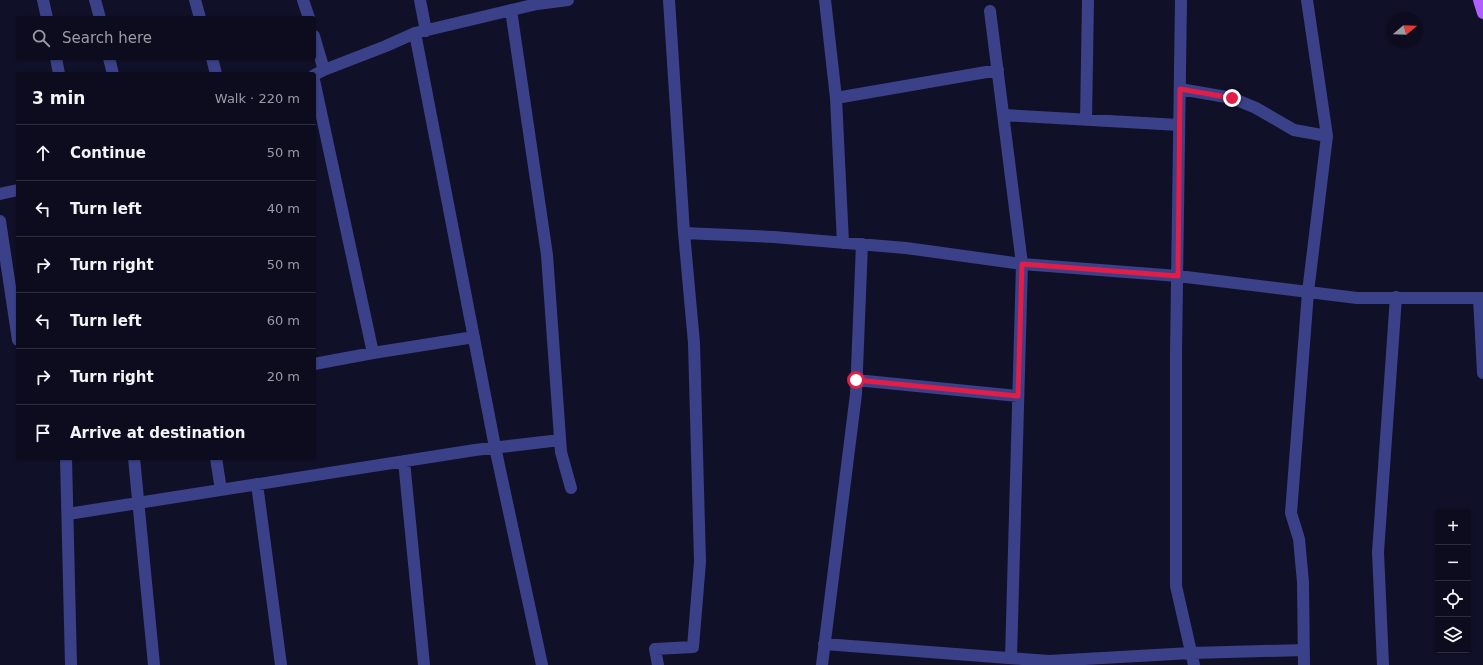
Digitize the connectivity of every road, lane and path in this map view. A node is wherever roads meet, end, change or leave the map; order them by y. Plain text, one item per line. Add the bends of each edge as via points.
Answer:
1 (43, 0) edge
2 (95, 0) edge
3 (195, 0) edge
4 (303, 0) edge
5 (420, 0) edge
6 (568, 0) edge
7 (669, 0) edge
8 (825, 0) edge
9 (1088, 0) edge
10 (1181, 0) edge
11 (1307, 0) edge
12 (1479, 0) edge
13 (511, 10) junction
14 (990, 11) dead end
15 (1483, 13) edge
16 (47, 16) edge
17 (99, 16) edge
18 (199, 16) edge
19 (308, 16) edge
20 (420, 32) junction
21 (316, 50) edge
22 (56, 60) edge
23 (110, 60) edge
24 (212, 60) edge
25 (998, 70) junction
26 (59, 72) edge
27 (112, 72) edge
28 (216, 72) edge
29 (319, 72) edge
30 (316, 89) edge
31 (1180, 89) junction
32 (836, 98) junction
33 (1004, 114) junction
34 (1086, 120) junction
35 (1179, 125) junction
36 (1327, 136) junction
37 (16, 190) edge
38 (0, 194) edge
39 (0, 221) edge
40 (684, 233) junction
41 (844, 243) junction
42 (862, 244) junction
43 (1022, 264) junction
44 (1178, 276) junction
45 (15, 290) edge
46 (1308, 292) junction
47 (1396, 298) junction
48 (1481, 298) edge
49 (16, 307) edge
50 (474, 337) junction
51 (373, 353) junction
52 (316, 364) edge
53 (1483, 373) edge
54 (856, 380) junction
55 (1018, 396) junction
56 (560, 440) junction
57 (495, 447) junction
58 (66, 460) edge
59 (134, 460) edge
60 (216, 460) edge
61 (404, 460) junction
62 (256, 484) junction
63 (571, 488) dead end
64 (221, 490) junction
65 (139, 502) junction
66 (68, 514) junction
67 (824, 644) junction
68 (1304, 650) junction
69 (1191, 653) junction
70 (1011, 658) junction
71 (71, 665) edge
72 (154, 665) edge
73 (281, 665) edge
74 (424, 665) edge
75 (542, 665) edge
76 (658, 665) edge
77 (822, 665) edge
78 (1194, 665) edge
79 (1304, 665) edge
80 (1383, 665) edge

1 - 16 street
2 - 17 street
3 - 18 street
4 - 19 street
5 - 20 street
6 - 13 street
7 - 40 street
8 - 32 street
9 - 34 street
10 - 31 street
11 - 36 street
12 - 15 main road
13 - 20 street
13 - 56 street via 547,255
14 - 25 street
20 - 29 street
20 - 50 street
21 - 29 street
22 - 26 street
23 - 27 street
24 - 28 street
25 - 32 street
25 - 33 street
30 - 51 street
31 - 35 street
31 - 36 street via 1232,98 1256,108 1294,130
32 - 41 street
33 - 34 street
33 - 43 street
34 - 35 street
35 - 44 street
36 - 46 street
37 - 38 street
39 - 45 street
40 - 41 street
40 - 76 street via 694,343 700,562 693,647 656,649
41 - 42 street
42 - 43 street
42 - 54 street
43 - 44 street
43 - 55 street
44 - 46 street
44 - 69 street via 1176,586
45 - 49 street
46 - 47 street via 1357,298
46 - 68 street via 1291,513 1299,539 1303,582
47 - 48 street
47 - 80 street via 1378,552
48 - 53 street
50 - 51 street
50 - 57 street
51 - 52 street
54 - 55 street
54 - 67 street
55 - 70 street
56 - 57 street
56 - 63 street
57 - 61 street
57 - 75 street
58 - 66 street
59 - 65 street
60 - 64 street
61 - 62 street
61 - 74 street
62 - 64 street
62 - 73 street
64 - 65 street
65 - 66 street
65 - 72 street
66 - 71 street
67 - 70 street
67 - 77 street
68 - 69 street
68 - 79 street
69 - 70 street via 1049,661
69 - 78 street

